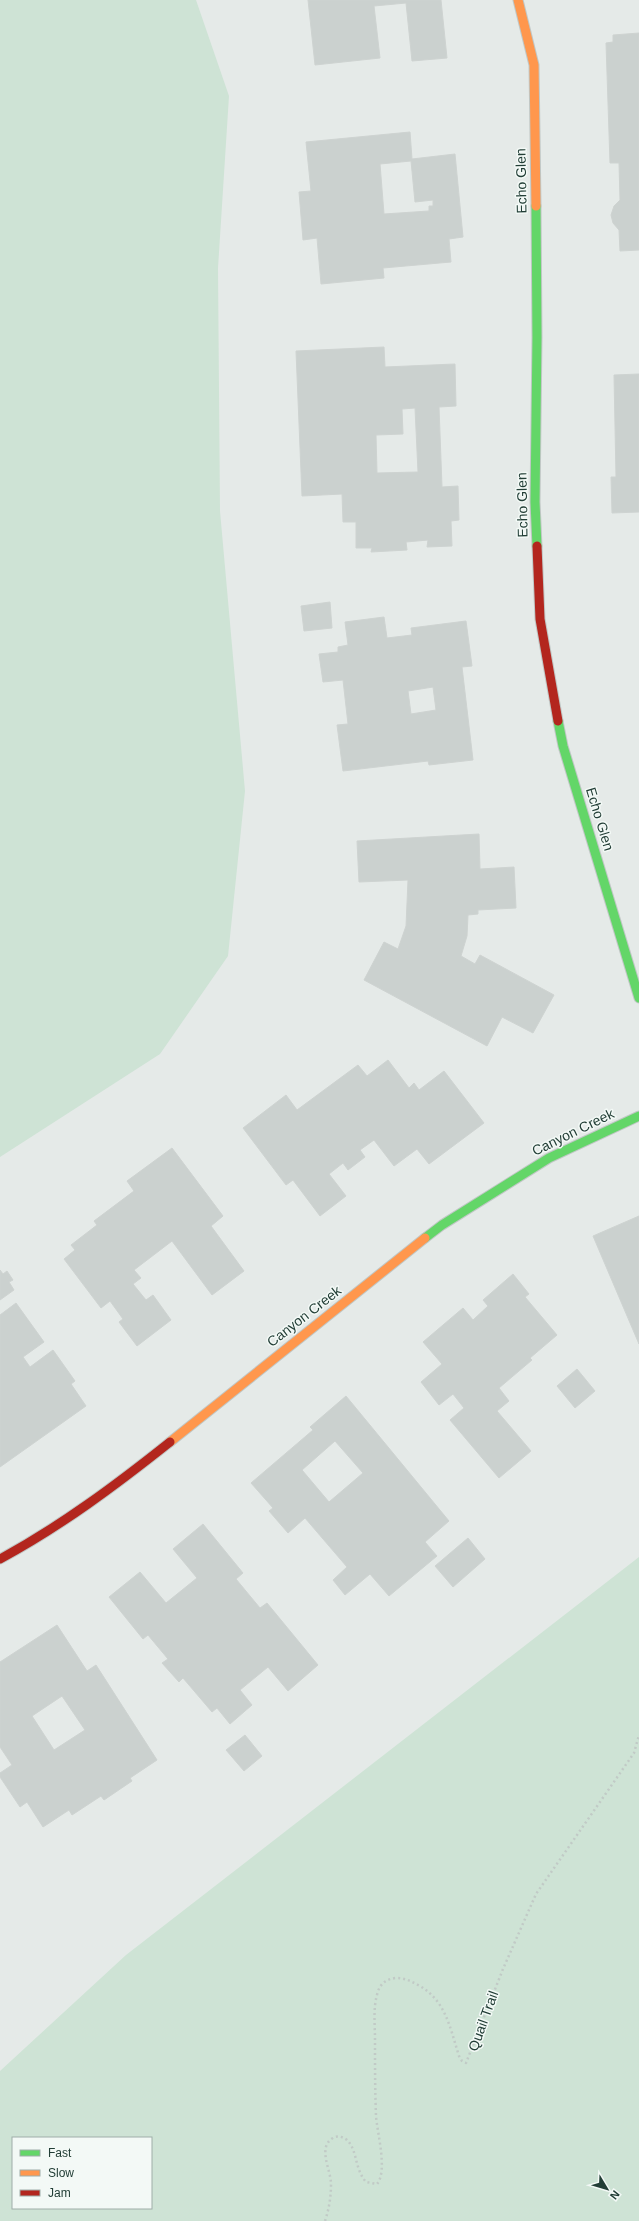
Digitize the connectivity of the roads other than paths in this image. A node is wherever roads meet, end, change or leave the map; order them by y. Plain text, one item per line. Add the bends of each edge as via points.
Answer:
1 (518, 0) edge
2 (639, 998) edge
3 (639, 1116) edge
4 (0, 1559) edge

1 - 2 street, Echo Glen via 534,65 537,337 535,502 540,619 563,746
3 - 4 street, Canyon Creek via 549,1158 442,1225 114,1487

